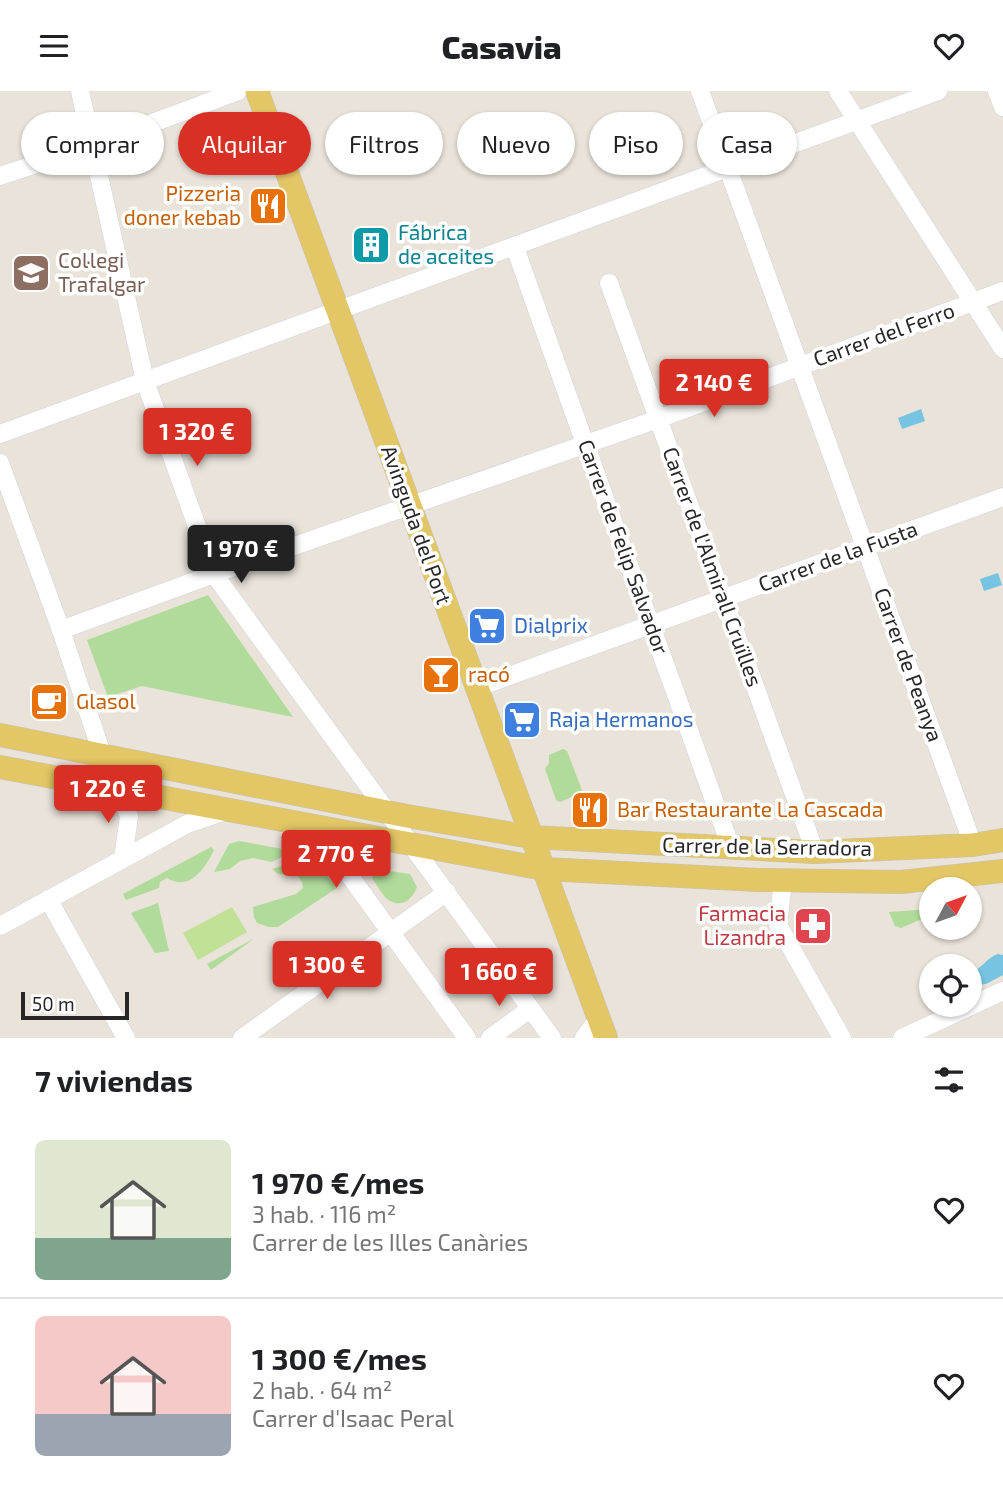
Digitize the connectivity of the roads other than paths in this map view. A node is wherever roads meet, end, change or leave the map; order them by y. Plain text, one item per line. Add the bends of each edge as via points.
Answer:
1 (80, 91) edge
2 (239, 91) edge
3 (257, 91) edge
4 (700, 91) edge
5 (838, 91) edge
6 (938, 91) edge
7 (997, 91) edge
8 (1003, 107) edge
9 (84, 112) edge
10 (708, 112) edge
11 (164, 119) edge
12 (858, 121) junction
13 (797, 143) edge
14 (21, 170) edge
15 (98, 175) edge
16 (709, 175) edge
17 (731, 175) edge
18 (0, 177) edge
19 (514, 247) junction
20 (610, 283) dead end
21 (1003, 291) edge
22 (972, 302) junction
23 (338, 311) junction
24 (1003, 349) edge
25 (802, 366) junction
26 (145, 381) junction
27 (659, 419) junction
28 (0, 434) edge
29 (584, 444) junction
30 (0, 463) edge
31 (1003, 496) edge
32 (409, 506) junction
33 (866, 548) junction
34 (214, 574) junction
35 (724, 599) junction
36 (652, 624) junction
37 (61, 630) junction
38 (476, 688) junction
39 (0, 735) edge
40 (102, 754) junction
41 (0, 767) edge
42 (119, 789) junction
43 (232, 809) junction
44 (387, 811) junction
45 (313, 825) junction
46 (531, 837) junction
47 (1003, 841) edge
48 (411, 844) junction
49 (973, 845) junction
50 (731, 848) junction
51 (815, 852) junction
52 (123, 859) junction
53 (544, 869) junction
54 (1003, 871) edge
55 (783, 881) junction
56 (447, 892) junction
57 (48, 899) junction
58 (0, 926) edge
59 (390, 933) junction
60 (1003, 991) edge
61 (530, 1009) junction
62 (602, 1028) edge
63 (126, 1038) edge
64 (242, 1038) edge
65 (467, 1038) edge
66 (490, 1038) edge
67 (552, 1038) edge
68 (584, 1038) edge
69 (842, 1038) edge
70 (902, 1038) edge

1 - 9 street
2 - 11 street
3 - 23 main road, Avinguda del Port
4 - 10 street, Carrer de Peanya
5 - 12 street
6 - 12 street
7 - 8 street
12 - 13 street
12 - 22 street
14 - 18 street
15 - 26 street
16 - 19 street
17 - 25 street, Carrer de Peanya
19 - 23 street
19 - 29 street, Carrer de Felip Salvador
20 - 27 street, Carrer de l'Almirall Cruïlles
21 - 22 street, Carrer del Ferro
22 - 24 street
22 - 25 street, Carrer del Ferro
23 - 26 street
23 - 32 main road, Avinguda del Port
25 - 27 street, Carrer del Ferro
25 - 33 street, Carrer de Peanya
26 - 28 street
26 - 34 street
27 - 29 street, Carrer del Ferro
27 - 35 street, Carrer de l'Almirall Cruïlles
29 - 32 street, Carrer del Ferro
29 - 36 street, Carrer de Felip Salvador
30 - 37 street
31 - 33 street, Carrer de la Fusta
32 - 34 street, Carrer del Ferro
32 - 38 main road, Avinguda del Port
33 - 35 street, Carrer de la Fusta
33 - 49 street, Carrer de Peanya
34 - 37 street, Carrer del Ferro
34 - 44 street
35 - 36 street, Carrer de la Fusta
35 - 51 street, Carrer de l'Almirall Cruïlles
36 - 38 street, Carrer de la Fusta
36 - 50 street, Carrer de Felip Salvador
37 - 40 street
38 - 46 main road, Avinguda del Port
39 - 40 main road, Carrer de la Serradora
40 - 42 street
40 - 44 main road, Carrer de la Serradora
41 - 42 main road, Carrer de la Serradora
42 - 43 main road, Carrer de la Serradora
42 - 52 street via 129,816
43 - 45 main road, Carrer de la Serradora
43 - 52 street via 187,824
44 - 46 main road, Carrer de la Serradora
44 - 48 street
45 - 48 main road, Carrer de la Serradora
45 - 59 street
46 - 50 main road, Carrer de la Serradora
46 - 53 main road, Avinguda del Port
47 - 49 main road, Carrer de la Serradora
48 - 53 main road, Carrer de la Serradora
48 - 56 street
49 - 51 main road, Carrer de la Serradora
50 - 51 main road, Carrer de la Serradora
52 - 57 street
53 - 55 main road, Carrer de la Serradora
53 - 62 main road, Avinguda del Port
54 - 55 main road, Carrer de la Serradora via 901,882
55 - 69 street via 778,925
56 - 59 street
56 - 61 street
57 - 58 street
57 - 63 street
59 - 64 street
59 - 65 street
60 - 70 street
61 - 66 street
61 - 67 street
62 - 68 street

